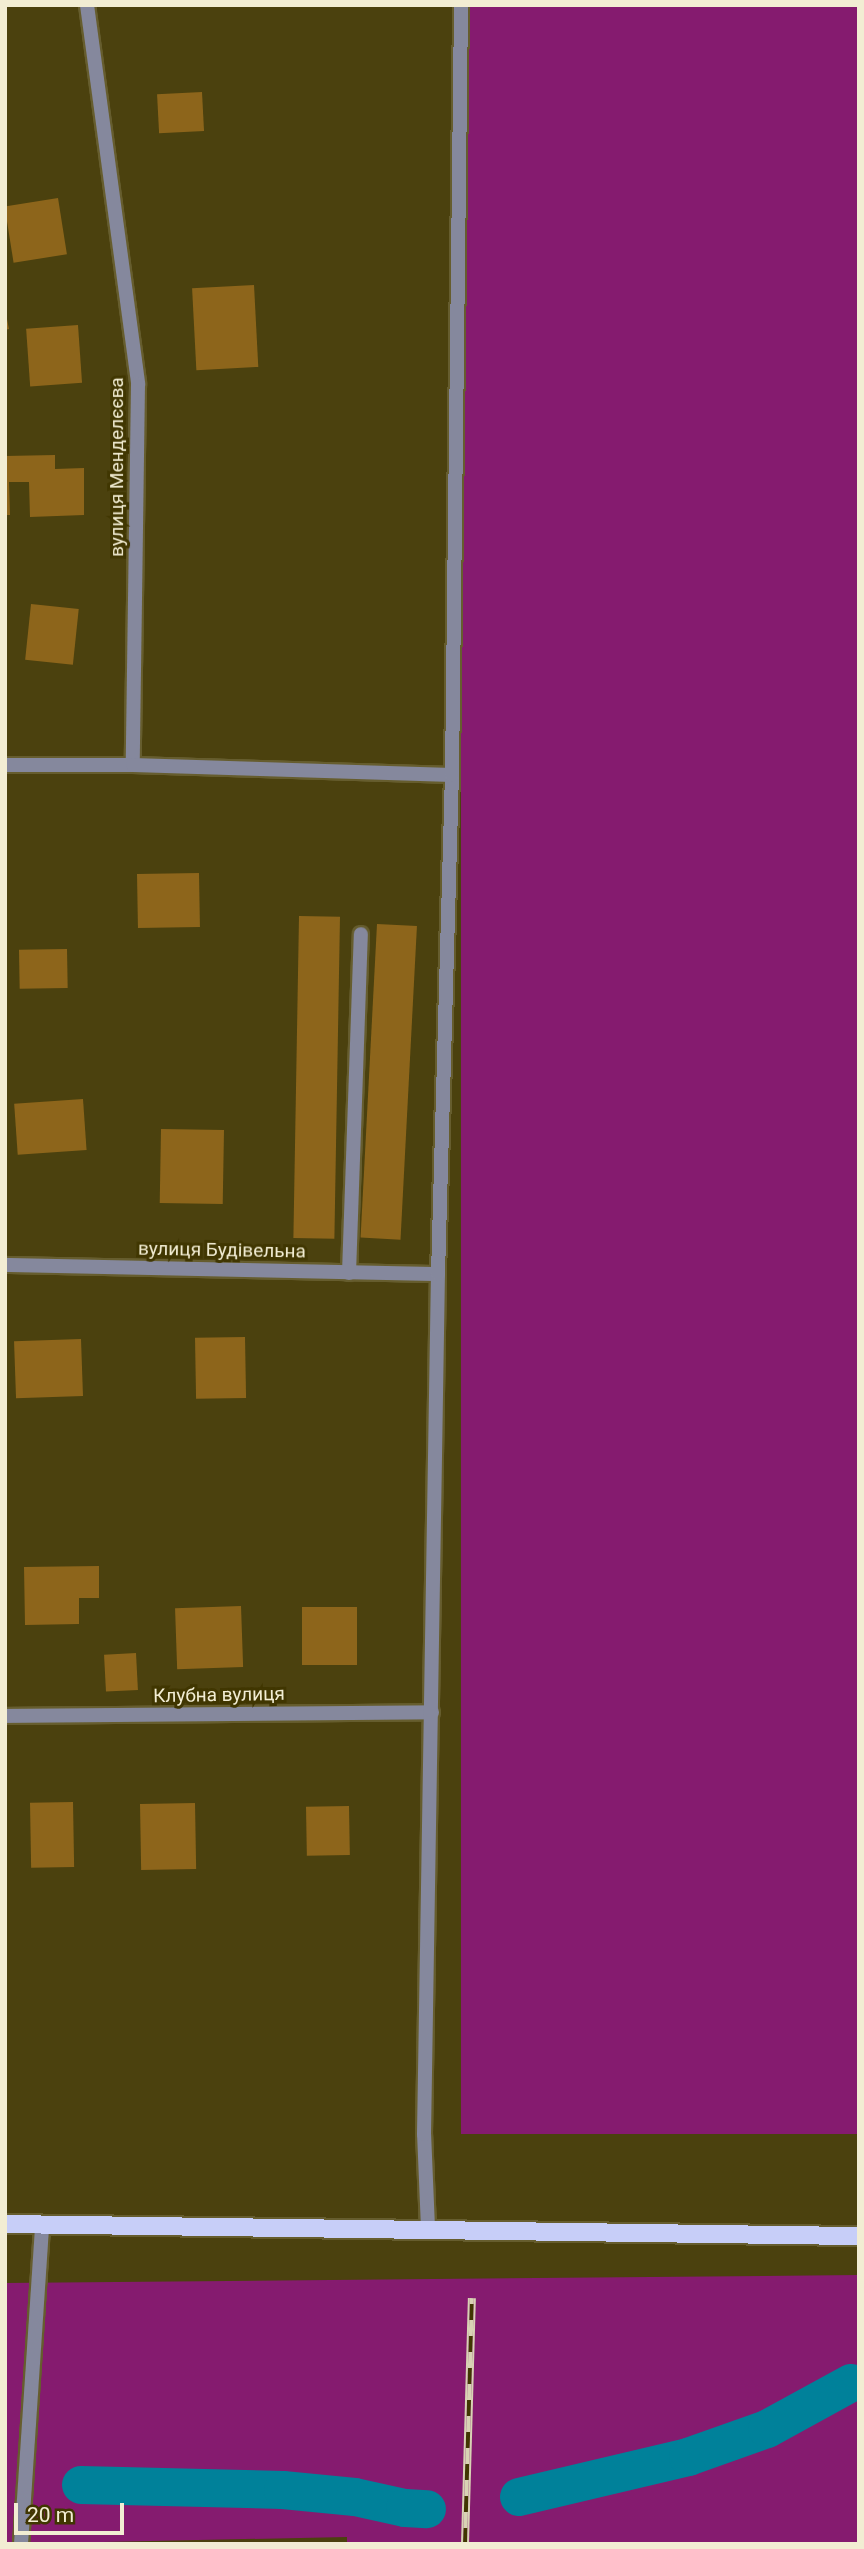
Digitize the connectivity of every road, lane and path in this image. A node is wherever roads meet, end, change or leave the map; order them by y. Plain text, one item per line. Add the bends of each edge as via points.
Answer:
1 (87, 5) edge
2 (461, 5) edge
3 (5, 765) edge
4 (133, 765) junction
5 (452, 775) junction
6 (361, 934) dead end
7 (5, 1265) edge
8 (349, 1273) junction
9 (438, 1274) junction
10 (432, 1712) junction
11 (5, 1716) edge
12 (5, 2224) edge
13 (43, 2225) junction
14 (428, 2228) junction
15 (859, 2236) edge
16 (22, 2544) edge

1 - 4 street, вулиця Менделєєва via 138,384
2 - 5 street
3 - 4 street
4 - 5 street
5 - 9 street
6 - 8 street
7 - 8 street, вулиця Будівельна
8 - 9 street, вулиця Будівельна
9 - 10 street
10 - 11 street, Клубна вулиця
10 - 14 street via 424,2134
12 - 13 main road
13 - 14 main road
13 - 16 street
14 - 15 main road

